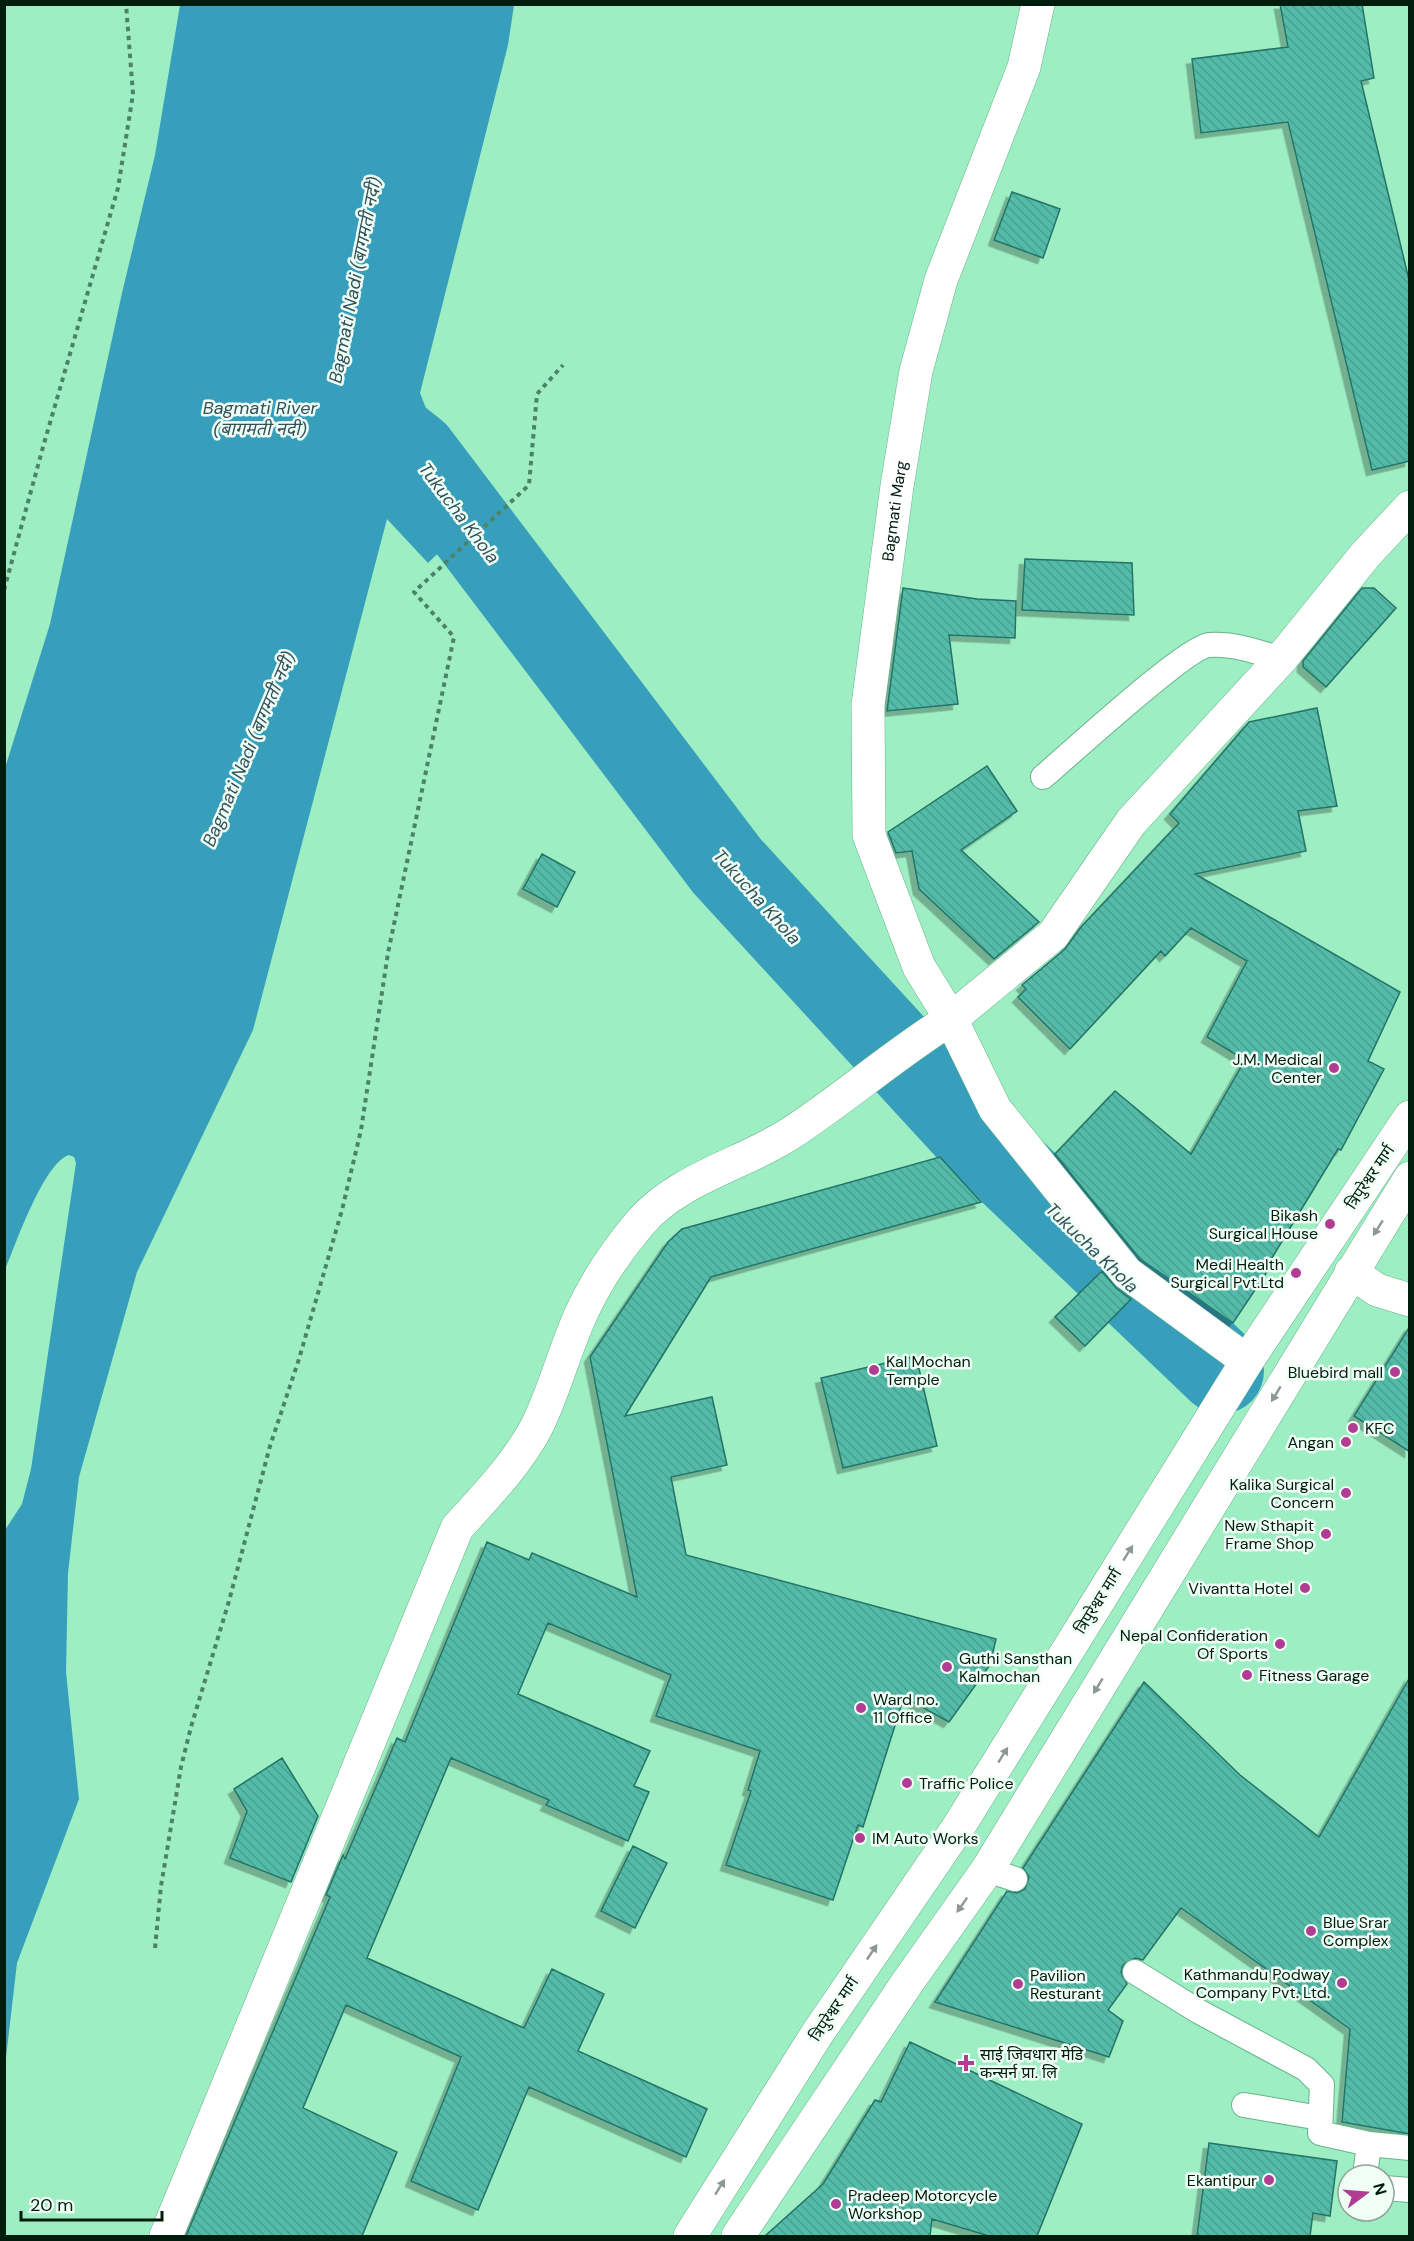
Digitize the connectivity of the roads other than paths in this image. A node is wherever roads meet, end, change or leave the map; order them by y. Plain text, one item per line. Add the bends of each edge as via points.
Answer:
1 (1038, 4) edge
2 (1410, 507) edge
3 (1281, 659) junction
4 (1043, 777) dead end
5 (951, 1019) junction
6 (1410, 1117) edge
7 (1410, 1178) edge
8 (1351, 1272) junction
9 (1410, 1300) edge
10 (1247, 1361) junction
11 (1135, 1972) dead end
12 (1244, 2105) dead end
13 (1320, 2118) junction
14 (1369, 2144) junction
15 (1410, 2148) edge
16 (1367, 2163) edge
17 (166, 2236) edge
18 (690, 2236) edge
19 (738, 2236) edge

1 - 5 main road, Bagmati Marg via 1024,67 940,280 916,371 868,705 869,835 919,967
2 - 3 main road via 1366,554
3 - 4 lane via 1245,648 1207,645 1168,670
3 - 5 main road via 1131,822 1053,935
5 - 10 main road, Bagmati Marg via 995,1109 1127,1273
5 - 17 main road via 785,1137 673,1194 641,1222 615,1257 582,1312 535,1429 457,1528
6 - 10 main road, त्रिपुरेश्वर मार्ग
7 -> 8 main road, त्रिपुरेश्वर मार्ग
8 - 9 main road via 1377,1290
8 -> 19 main road, त्रिपुरेश्वर मार्ग via 1001,1874 907,1983
18 -> 10 main road, त्रिपुरेश्वर मार्ग via 817,2034 959,1826
11 - 13 lane via 1306,2069 1322,2085
12 - 13 lane
13 - 14 lane via 1320,2133
14 - 15 lane
14 - 16 lane

